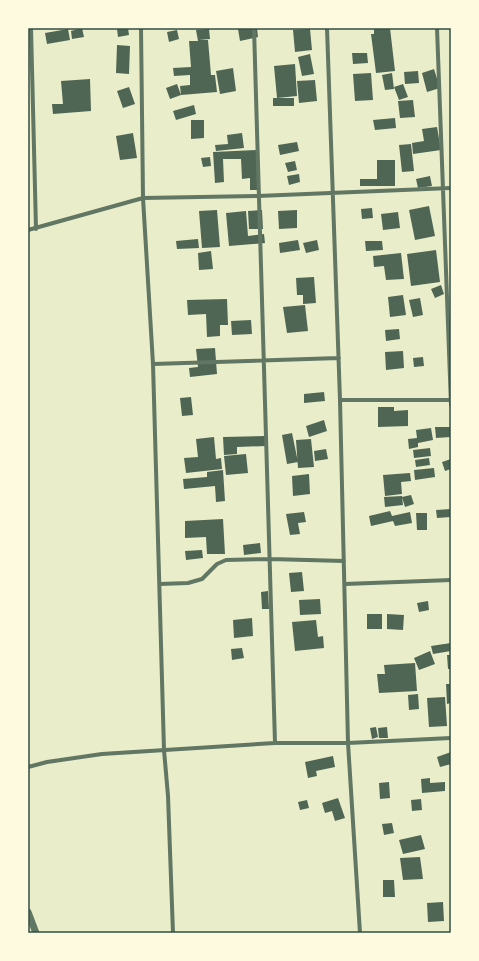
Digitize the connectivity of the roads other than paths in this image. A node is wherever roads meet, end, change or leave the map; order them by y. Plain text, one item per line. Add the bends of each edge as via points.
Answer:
1 (31, 28) edge
2 (141, 28) edge
3 (254, 28) edge
4 (327, 28) edge
5 (437, 28) edge
6 (444, 188) junction
7 (451, 188) edge
8 (334, 193) junction
9 (258, 196) junction
10 (143, 198) junction
11 (36, 228) junction
12 (28, 230) edge
13 (339, 358) junction
14 (264, 360) junction
15 (153, 364) junction
16 (340, 400) junction
17 (451, 400) edge
18 (451, 405) edge
19 (270, 559) junction
20 (344, 561) junction
21 (451, 580) edge
22 (160, 584) junction
23 (345, 584) junction
24 (451, 738) edge
25 (348, 742) junction
26 (275, 743) junction
27 (164, 750) junction
28 (28, 767) edge
29 (28, 912) edge
30 (36, 933) edge
31 (173, 933) edge
32 (360, 933) edge

1 - 11 street
2 - 10 street
3 - 9 street
4 - 8 street
5 - 6 street
6 - 7 street
6 - 8 street
6 - 17 street
8 - 9 street
8 - 13 street
9 - 10 street
9 - 14 street
10 - 11 street
10 - 15 street
11 - 12 street
13 - 14 street
13 - 16 street
14 - 15 street
14 - 19 street
15 - 22 street
16 - 17 street
16 - 20 street
17 - 18 street
19 - 20 street
19 - 22 street via 226,560 217,564 202,579 188,583
19 - 26 street
20 - 23 street
21 - 23 street
22 - 27 street
23 - 25 street
24 - 25 street
25 - 26 street
25 - 32 street
26 - 27 street
27 - 28 street via 102,754
27 - 31 street
29 - 30 street

